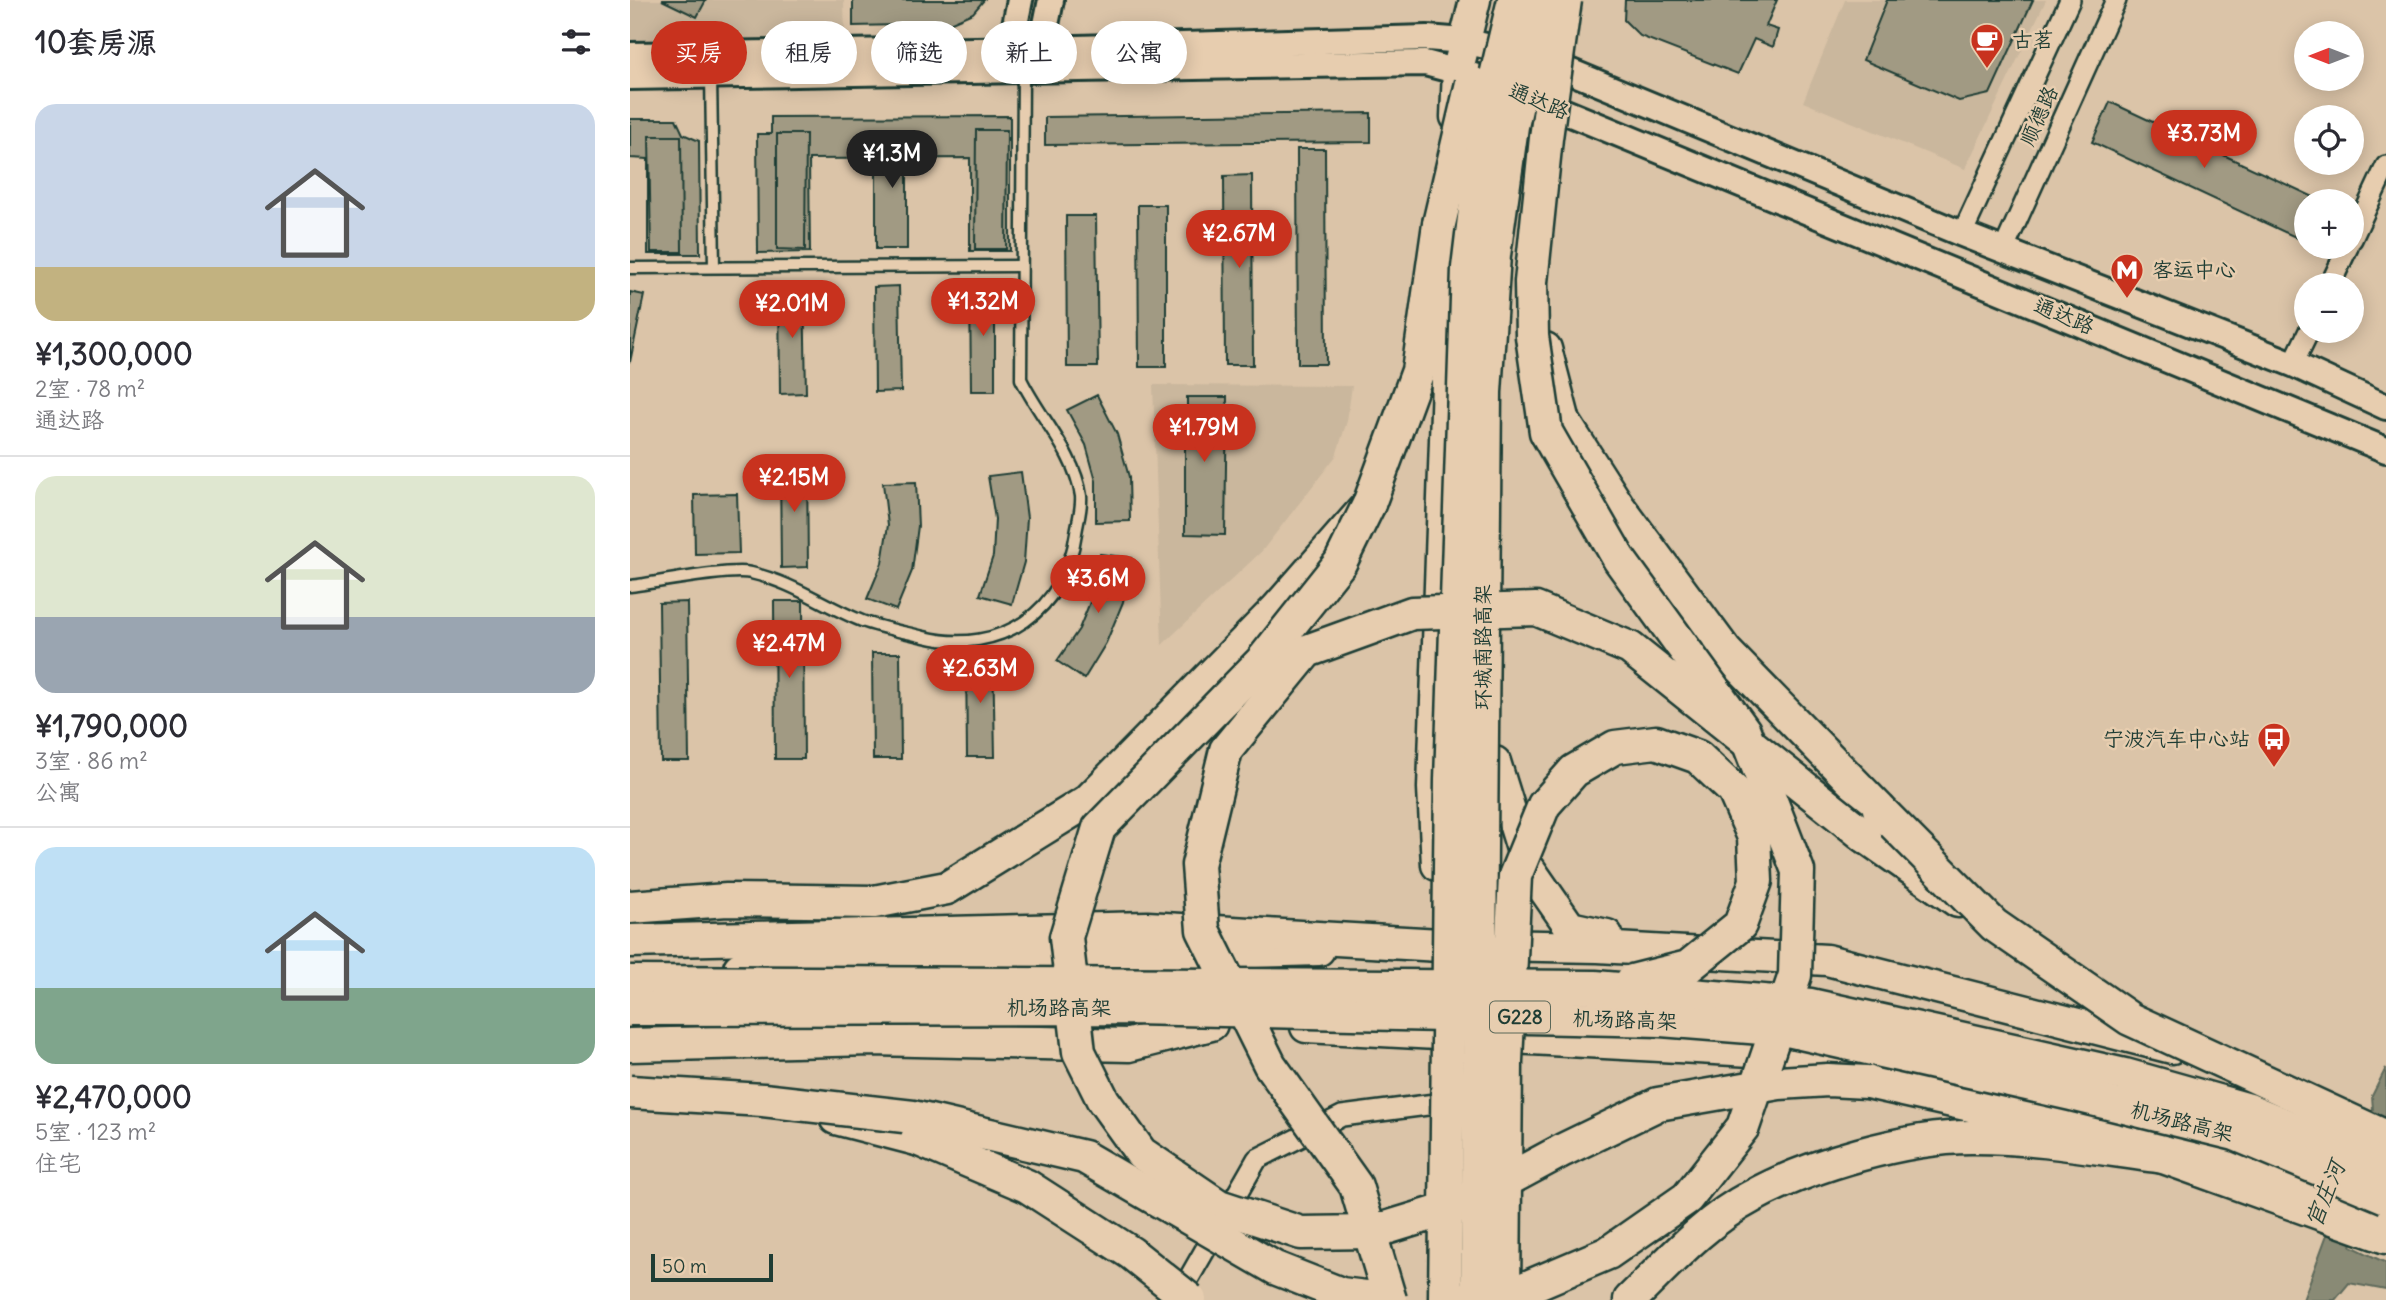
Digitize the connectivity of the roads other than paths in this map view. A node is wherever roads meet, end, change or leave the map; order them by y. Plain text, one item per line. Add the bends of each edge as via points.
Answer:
1 (1020, 0) edge
2 (1051, 0) edge
3 (1475, 0) edge
4 (1492, 0) edge
5 (1514, 0) edge
6 (1542, 0) edge
7 (1552, 0) edge
8 (1566, 0) edge
9 (2070, 0) edge
10 (2116, 0) edge
11 (1021, 21) edge
12 (1042, 21) edge
13 (630, 55) edge
14 (1461, 55) junction
15 (1538, 58) junction
16 (1077, 60) edge
17 (981, 62) edge
18 (981, 65) edge
19 (747, 74) edge
20 (630, 76) edge
21 (651, 76) edge
22 (711, 84) edge
23 (1023, 84) edge
24 (1530, 97) junction
25 (2386, 166) edge
26 (2364, 213) edge
27 (1962, 234) junction
28 (2003, 251) junction
29 (1021, 266) junction
30 (714, 267) junction
31 (630, 268) edge
32 (1531, 282) junction
33 (2304, 343) edge
34 (2294, 364) junction
35 (2386, 407) edge
36 (2386, 450) edge
37 (1368, 504) junction
38 (630, 586) edge
39 (1495, 762) junction
40 (630, 907) edge
41 (1994, 925) junction
42 (630, 941) edge
43 (1440, 944) junction
44 (1493, 946) junction
45 (1679, 951) junction
46 (630, 971) edge
47 (630, 982) edge
48 (1595, 987) junction
49 (630, 1009) edge
50 (630, 1024) edge
51 (1211, 1024) junction
52 (1436, 1032) junction
53 (1489, 1035) junction
54 (630, 1045) edge
55 (630, 1093) edge
56 (763, 1100) junction
57 (1435, 1104) junction
58 (2386, 1125) edge
59 (2386, 1138) edge
60 (2164, 1157) junction
61 (2386, 1167) edge
62 (2386, 1197) edge
63 (2386, 1220) edge
64 (2386, 1237) edge
65 (1176, 1300) edge
66 (1190, 1300) edge
67 (1390, 1300) edge
68 (1432, 1300) edge
69 (1445, 1300) edge
70 (1458, 1300) edge
71 (1477, 1300) edge
72 (1488, 1300) edge
73 (1504, 1300) edge
74 (1630, 1300) edge

1 - 11 street
2 - 12 street
3 - 14 main road
4 - 37 highway, bridge via 1439,224 1418,371
5 - 69 highway, 环城南路高架, bridge via 1486,118 1468,268 1451,780
6 - 71 highway, 环城南路高架, bridge via 1512,126 1494,256 1485,393
7 - 15 main road
8 - 32 highway, bridge
9 - 27 street, 顺德路
10 - 28 street, 顺德路
13 - 17 street, 通达路
14 - 15 street, 通达路
14 - 16 street, 通达路 via 1427,38
14 - 24 street, 通达路
14 - 43 main road via 1433,788
15 - 24 main road
15 - 27 street, 通达路
18 - 19 street, 通达路
20 - 21 street, 通达路
22 - 30 lane
23 - 29 lane
24 - 36 street, 通达路
24 - 39 main road via 1502,264
25 - 26 street
27 - 28 street, 通达路
28 - 34 street, 通达路
29 - 30 lane
29 - 38 lane via 1021,379 1070,462 1081,497 1074,545 1061,580 1035,616 1003,635 971,640 927,638 862,621 794,586 748,572
30 - 31 lane
32 - 41 highway, bridge via 1564,422 1618,506 1726,652
32 - 70 highway, bridge via 1532,336 1546,432 1619,559 1744,731 1798,871 1795,975 1744,1127 1687,1198 1608,1253 1523,1289
33 - 34 street
34 - 35 street, 通达路
37 - 40 highway via 1277,609 1088,801 947,888 874,902 727,900
37 - 60 highway, bridge via 1340,563 1261,662 1099,828 1066,937 1079,1052 1103,1100 1141,1153 1219,1206 1301,1233 1373,1231 1461,1205 1658,1104 1779,1083 1867,1082 2100,1134
39 - 44 main road
39 - 45 main road via 1527,865 1570,927
41 - 59 highway, bridge via 2130,1019
41 - 67 highway, bridge via 1866,836 1630,648 1536,609 1412,613 1307,651 1226,750 1198,865 1203,930 1270,1065 1356,1186
42 - 43 highway via 1147,928
43 - 44 main road
43 - 46 main road
43 - 52 main road
44 - 45 main road
44 - 53 main road
45 - 58 main road via 1827,960 2249,1067
47 - 48 highway, 机场路高架 / G228, bridge
48 - 61 highway, 机场路高架 / G228, bridge via 1811,1005 2058,1059 2249,1110
48 - 73 highway, bridge via 1688,967 1740,925 1756,881 1754,836 1734,791 1698,757 1656,742 1615,747 1574,771 1544,805 1515,876 1506,1060
49 - 62 highway, 机场路高架 / G228, bridge via 1132,1008 1661,1020 1787,1030 2235,1134
50 - 51 main road
51 - 52 main road
51 - 54 highway via 1129,1045 872,1039
52 - 53 main road
52 - 57 main road
53 - 63 main road via 1827,1055 2242,1160
53 - 72 main road
55 - 56 highway, bridge
56 - 66 highway, bridge via 917,1139 1027,1186 1131,1253
56 - 67 highway, bridge via 913,1117 1084,1157 1275,1268 1341,1294
57 - 65 street via 1342,1116 1257,1159
57 - 68 main road
60 - 64 highway
60 - 74 highway via 1985,1137 1892,1146 1750,1197 1687,1244

